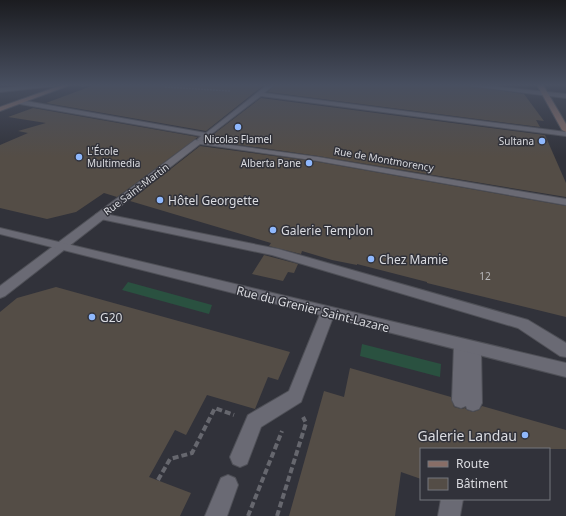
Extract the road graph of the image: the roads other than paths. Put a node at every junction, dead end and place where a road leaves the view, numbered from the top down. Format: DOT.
graph roads {
  1 [pos="60,109"];
  2 [pos="240,109"];
  3 [pos="375,109"];
  4 [pos="554,109"];
  5 [pos="566,130"];
  6 [pos="566,134"];
  7 [pos="206,135"];
  8 [pos="198,142"];
  9 [pos="566,202"];
  10 [pos="100,216"];
  11 [pos="0,231"];
  12 [pos="60,247"];
  13 [pos="0,293"];
  14 [pos="328,312"];
  15 [pos="468,346"];
  16 [pos="566,351"];
  17 [pos="566,370"];
  18 [pos="467,402"];
  19 [pos="240,457"];
  20 [pos="228,485"];
  21 [pos="452,500"];
  22 [pos="216,516"];
  23 [pos="449,516"];
  1 -- 7 [label="street"];
  2 -- 7 [label="street, Rue Saint-Martin"];
  3 -- 6 [label="street"];
  4 -- 5 [label="main road"];
  7 -- 8 [label="street, Rue Saint-Martin"];
  8 -- 9 [label="street, Rue de Montmorency"];
  8 -- 10 [label="street, Rue Saint-Martin"];
  10 -- 12 [label="street, Rue Saint-Martin"];
  10 -- 16 [label="street"];
  11 -- 12 [label="street, Rue du Grenier Saint-Lazare"];
  12 -- 13 [label="street, Rue Saint-Martin"];
  12 -- 14 [label="street, Rue du Grenier Saint-Lazare"];
  14 -- 15 [label="street, Rue du Grenier Saint-Lazare"];
  14 -- 19 [label="street"];
  15 -- 17 [label="street, Rue du Grenier Saint-Lazare"];
  15 -- 18 [label="street"];
  20 -- 22 [label="street"];
  21 -- 23 [label="street"];
}
